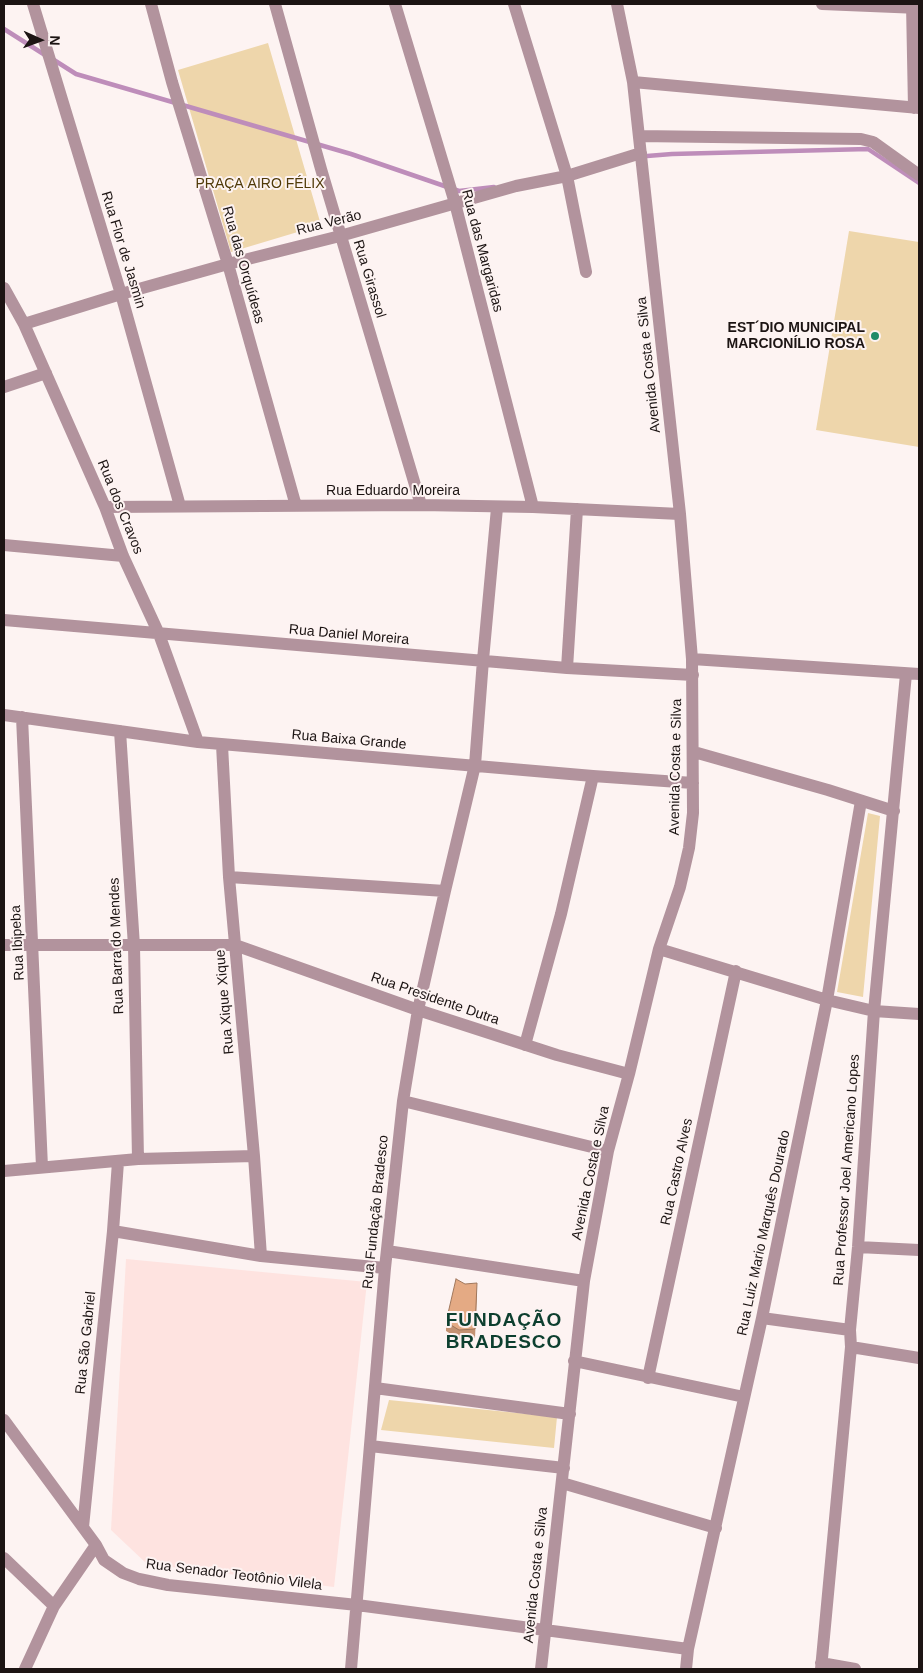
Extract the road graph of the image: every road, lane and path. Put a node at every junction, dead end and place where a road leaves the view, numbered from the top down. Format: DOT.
graph roads {
  1 [pos="33,4"];
  2 [pos="151,4"];
  3 [pos="275,4"];
  4 [pos="395,4"];
  5 [pos="514,4"];
  6 [pos="618,4"];
  7 [pos="822,4"];
  8 [pos="914,7"];
  9 [pos="633,82"];
  10 [pos="916,108"];
  11 [pos="639,136"];
  12 [pos="640,153"];
  13 [pos="919,175"];
  14 [pos="567,176"];
  15 [pos="455,203"];
  16 [pos="340,236"];
  17 [pos="228,264"];
  18 [pos="586,272"];
  19 [pos="4,288"];
  20 [pos="121,294"];
  21 [pos="24,324"];
  22 [pos="46,373"];
  23 [pos="4,387"];
  24 [pos="421,505"];
  25 [pos="180,506"];
  26 [pos="296,506"];
  27 [pos="105,507"];
  28 [pos="497,508"];
  29 [pos="533,508"];
  30 [pos="577,509"];
  31 [pos="680,514"];
  32 [pos="4,545"];
  33 [pos="123,556"];
  34 [pos="4,620"];
  35 [pos="160,634"];
  36 [pos="692,659"];
  37 [pos="482,660"];
  38 [pos="567,668"];
  39 [pos="913,674"];
  40 [pos="693,675"];
  41 [pos="4,715"];
  42 [pos="22,717"];
  43 [pos="120,731"];
  44 [pos="198,742"];
  45 [pos="222,744"];
  46 [pos="694,752"];
  47 [pos="475,765"];
  48 [pos="593,776"];
  49 [pos="693,783"];
  50 [pos="861,801"];
  51 [pos="894,811"];
  52 [pos="229,877"];
  53 [pos="444,892"];
  54 [pos="4,945"];
  55 [pos="34,945"];
  56 [pos="235,945"];
  57 [pos="134,946"];
  58 [pos="659,949"];
  59 [pos="736,971"];
  60 [pos="827,1000"];
  61 [pos="418,1010"];
  62 [pos="874,1011"];
  63 [pos="919,1014"];
  64 [pos="525,1045"];
  65 [pos="629,1074"];
  66 [pos="404,1101"];
  67 [pos="608,1151"];
  68 [pos="254,1156"];
  69 [pos="138,1159"];
  70 [pos="118,1162"];
  71 [pos="42,1167"];
  72 [pos="4,1171"];
  73 [pos="113,1231"];
  74 [pos="858,1247"];
  75 [pos="919,1250"];
  76 [pos="387,1251"];
  77 [pos="261,1256"];
  78 [pos="385,1268"];
  79 [pos="584,1281"];
  80 [pos="762,1318"];
  81 [pos="850,1330"];
  82 [pos="850,1347"];
  83 [pos="919,1358"];
  84 [pos="574,1361"];
  85 [pos="648,1378"];
  86 [pos="375,1388"];
  87 [pos="744,1397"];
  88 [pos="570,1414"];
  89 [pos="4,1420"];
  90 [pos="370,1446"];
  91 [pos="564,1468"];
  92 [pos="562,1482"];
  93 [pos="83,1528"];
  94 [pos="716,1528"];
  95 [pos="96,1545"];
  96 [pos="4,1558"];
  97 [pos="357,1605"];
  98 [pos="54,1606"];
  99 [pos="546,1630"];
  100 [pos="688,1649"];
  101 [pos="821,1666"];
  102 [pos="25,1669"];
  103 [pos="351,1669"];
  104 [pos="541,1669"];
  105 [pos="686,1669"];
  106 [pos="855,1669"];
  1 -- 20 [label="street, Rua Flor de Jasmin"];
  2 -- 17 [label="street, Rua das Orquídeas"];
  3 -- 16 [label="street, Rua Girassol"];
  4 -- 15 [label="street, Rua das Margaridas"];
  5 -- 14 [label="street"];
  6 -- 9 [label="street, Avenida Costa e Silva"];
  7 -- 8 [label="street"];
  8 -- 10 [label="street"];
  9 -- 10 [label="street"];
  9 -- 11 [label="street, Avenida Costa e Silva"];
  11 -- 12 [label="street, Avenida Costa e Silva"];
  11 -- 13 [label="street"];
  12 -- 14 [label="street, Rua Verão"];
  12 -- 31 [label="street, Avenida Costa e Silva"];
  14 -- 15 [label="street, Rua Verão"];
  14 -- 18 [label="street"];
  15 -- 16 [label="street, Rua Verão"];
  15 -- 29 [label="street, Rua das Margaridas"];
  16 -- 17 [label="street, Rua Verão"];
  16 -- 24 [label="street, Rua Girassol"];
  17 -- 20 [label="street, Rua Verão"];
  17 -- 26 [label="street, Rua das Orquídeas"];
  19 -- 21 [label="street, Rua dos Cravos"];
  20 -- 21 [label="street, Rua Verão"];
  20 -- 25 [label="street, Rua Flor de Jasmin"];
  21 -- 22 [label="street, Rua dos Cravos"];
  22 -- 23 [label="street"];
  22 -- 27 [label="street, Rua dos Cravos"];
  24 -- 26 [label="street, Rua Eduardo Moreira"];
  24 -- 28 [label="street, Rua Eduardo Moreira"];
  25 -- 26 [label="street, Rua Eduardo Moreira"];
  25 -- 27 [label="street, Rua Eduardo Moreira"];
  27 -- 33 [label="street, Rua dos Cravos"];
  28 -- 29 [label="street, Rua Eduardo Moreira"];
  28 -- 37 [label="street, Rua Fundação Bradesco"];
  29 -- 30 [label="street, Rua Eduardo Moreira"];
  30 -- 31 [label="street, Rua Eduardo Moreira"];
  30 -- 38 [label="street"];
  31 -- 36 [label="street, Avenida Costa e Silva"];
  32 -- 33 [label="street"];
  33 -- 35 [label="street, Rua dos Cravos"];
  34 -- 35 [label="street, Rua Daniel Moreira"];
  35 -- 37 [label="street, Rua Daniel Moreira"];
  35 -- 44 [label="street, Rua dos Cravos"];
  36 -- 39 [label="street"];
  36 -- 40 [label="street, Avenida Costa e Silva"];
  37 -- 38 [label="street, Rua Daniel Moreira"];
  37 -- 47 [label="street, Rua Fundação Bradesco"];
  38 -- 40 [label="street, Rua Daniel Moreira"];
  39 -- 51 [label="street, Rua Professor Joel Americano Lopes"];
  40 -- 46 [label="street, Avenida Costa e Silva"];
  41 -- 42 [label="street, Rua Baixa Grande"];
  42 -- 43 [label="street, Rua Baixa Grande"];
  42 -- 55 [label="street, Rua Ibipeba"];
  43 -- 44 [label="street, Rua Baixa Grande"];
  43 -- 57 [label="street, Rua Barra do Mendes"];
  44 -- 45 [label="street, Rua Baixa Grande"];
  45 -- 47 [label="street, Rua Baixa Grande"];
  45 -- 52 [label="street, Rua Xique Xique"];
  46 -- 49 [label="street, Avenida Costa e Silva"];
  46 -- 50 [label="street"];
  47 -- 48 [label="street, Rua Baixa Grande"];
  47 -- 53 [label="street, Rua Fundação Bradesco"];
  48 -- 49 [label="street, Rua Baixa Grande"];
  48 -- 64 [label="street"];
  49 -- 58 [label="street, Avenida Costa e Silva"];
  50 -- 51 [label="street"];
  50 -- 60 [label="street, Rua Luiz Mario Marquês Dourado"];
  51 -- 62 [label="street, Rua Professor Joel Americano Lopes"];
  52 -- 53 [label="street"];
  52 -- 56 [label="street, Rua Xique Xique"];
  53 -- 61 [label="street, Rua Fundação Bradesco"];
  54 -- 55 [label="street"];
  55 -- 57 [label="street"];
  55 -- 71 [label="street, Rua Ibipeba"];
  56 -- 57 [label="street"];
  56 -- 61 [label="street, Rua Presidente Dutra"];
  56 -- 68 [label="street, Rua Xique Xique"];
  57 -- 69 [label="street, Rua Barra do Mendes"];
  58 -- 59 [label="street"];
  58 -- 65 [label="street, Avenida Costa e Silva"];
  59 -- 60 [label="street"];
  59 -- 85 [label="street, Rua Castro Alves"];
  60 -- 62 [label="street"];
  60 -- 80 [label="street, Rua Luiz Mario Marquês Dourado"];
  61 -- 64 [label="street, Rua Presidente Dutra"];
  61 -- 66 [label="street, Rua Fundação Bradesco"];
  62 -- 63 [label="street"];
  62 -- 74 [label="street, Rua Professor Joel Americano Lopes"];
  64 -- 65 [label="street, Rua Presidente Dutra"];
  65 -- 67 [label="street, Avenida Costa e Silva"];
  66 -- 67 [label="street"];
  66 -- 76 [label="street, Rua Fundação Bradesco"];
  67 -- 79 [label="street, Avenida Costa e Silva"];
  68 -- 69 [label="street"];
  68 -- 77 [label="street, Rua Xique Xique"];
  69 -- 70 [label="street"];
  70 -- 71 [label="street"];
  70 -- 73 [label="street, Rua São Gabriel"];
  71 -- 72 [label="street"];
  73 -- 77 [label="street"];
  73 -- 93 [label="street, Rua São Gabriel"];
  74 -- 75 [label="street"];
  74 -- 81 [label="street, Rua Professor Joel Americano Lopes"];
  76 -- 78 [label="street, Rua Fundação Bradesco"];
  76 -- 79 [label="street"];
  77 -- 78 [label="street"];
  78 -- 86 [label="street, Rua Fundação Bradesco"];
  79 -- 84 [label="street, Avenida Costa e Silva"];
  80 -- 81 [label="street"];
  80 -- 87 [label="street, Rua Luiz Mario Marquês Dourado"];
  81 -- 82 [label="street, Rua Professor Joel Americano Lopes"];
  82 -- 83 [label="street"];
  82 -- 101 [label="street, Rua Professor Joel Americano Lopes"];
  84 -- 85 [label="street"];
  84 -- 88 [label="street, Avenida Costa e Silva"];
  85 -- 87 [label="street"];
  86 -- 88 [label="street"];
  86 -- 90 [label="street, Rua Fundação Bradesco"];
  87 -- 94 [label="street, Rua Luiz Mario Marquês Dourado"];
  88 -- 91 [label="street, Avenida Costa e Silva"];
  89 -- 93 [label="street, Rua Senador Teotônio Vilela"];
  90 -- 91 [label="street"];
  90 -- 97 [label="street, Rua Fundação Bradesco"];
  91 -- 92 [label="street, Avenida Costa e Silva"];
  92 -- 94 [label="street"];
  92 -- 99 [label="street, Avenida Costa e Silva"];
  93 -- 95 [label="street, Rua Senador Teotônio Vilela"];
  94 -- 100 [label="street, Rua Luiz Mario Marquês Dourado"];
  95 -- 97 [label="street, Rua Senador Teotônio Vilela"];
  95 -- 98 [label="street"];
  96 -- 98 [label="street"];
  97 -- 99 [label="street, Rua Senador Teotônio Vilela"];
  97 -- 103 [label="street, Rua Fundação Bradesco"];
  98 -- 102 [label="street"];
  99 -- 100 [label="street, Rua Senador Teotônio Vilela"];
  99 -- 104 [label="street, Avenida Costa e Silva"];
  100 -- 105 [label="street, Rua Luiz Mario Marquês Dourado"];
  101 -- 106 [label="street"];
}
